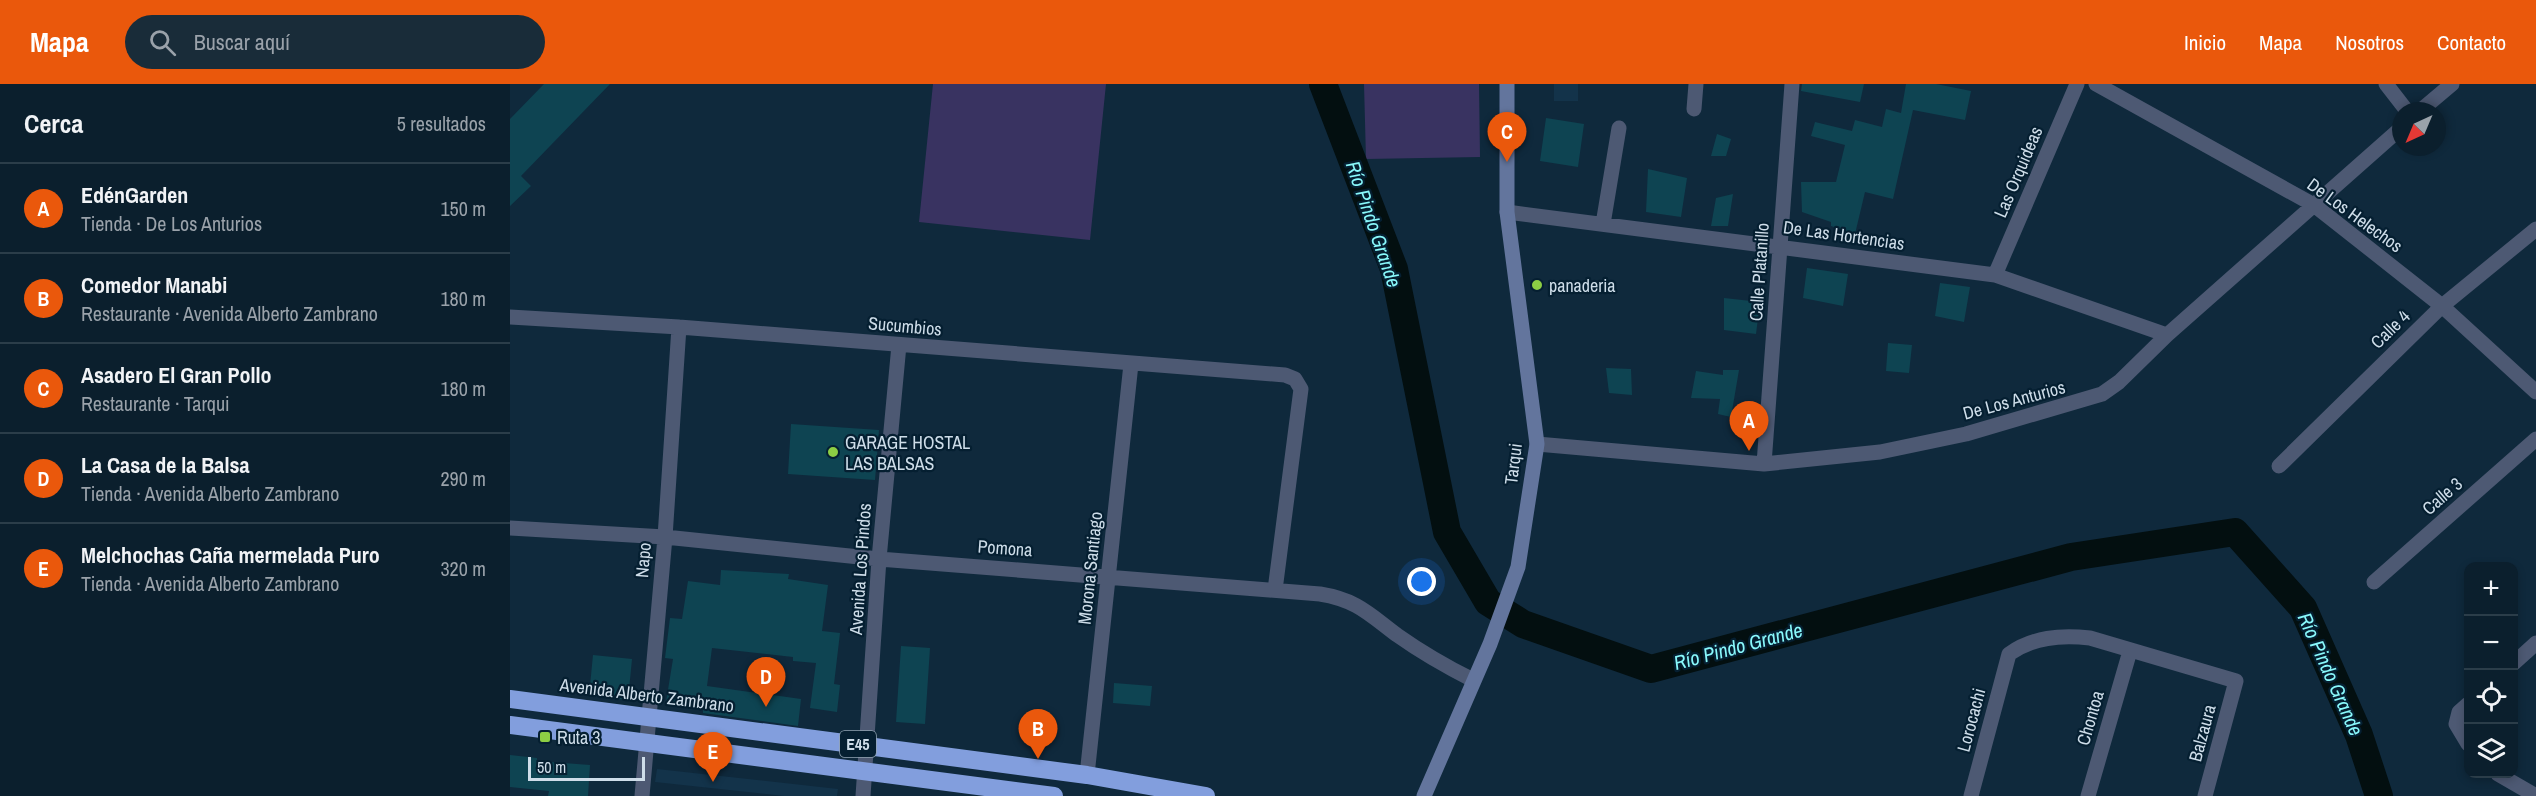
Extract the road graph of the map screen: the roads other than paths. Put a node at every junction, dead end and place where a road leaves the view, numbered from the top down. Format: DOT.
graph roads {
  1 [pos="1507,84"];
  2 [pos="1696,84"];
  3 [pos="1792,84"];
  4 [pos="2077,84"];
  5 [pos="2096,84"];
  6 [pos="2386,84"];
  7 [pos="2452,84"];
  8 [pos="2400,102"];
  9 [pos="2431,102"];
  10 [pos="1694,110"];
  11 [pos="1619,128"];
  12 [pos="2392,136"];
  13 [pos="2314,205"];
  14 [pos="1507,212"];
  15 [pos="1603,224"];
  16 [pos="2536,229"];
  17 [pos="1780,246"];
  18 [pos="1995,275"];
  19 [pos="2442,306"];
  20 [pos="510,317"];
  21 [pos="679,327"];
  22 [pos="2167,334"];
  23 [pos="899,345"];
  24 [pos="1131,364"];
  25 [pos="2536,392"];
  26 [pos="2536,439"];
  27 [pos="1537,444"];
  28 [pos="1764,464"];
  29 [pos="2279,466"];
  30 [pos="510,528"];
  31 [pos="665,537"];
  32 [pos="879,559"];
  33 [pos="1109,575"];
  34 [pos="2374,582"];
  35 [pos="1275,590"];
  36 [pos="2536,643"];
  37 [pos="2130,651"];
  38 [pos="2518,659"];
  39 [pos="1473,680"];
  40 [pos="510,699"];
  41 [pos="2464,708"];
  42 [pos="648,717"];
  43 [pos="510,725"];
  44 [pos="2464,736"];
  45 [pos="646,744"];
  46 [pos="867,745"];
  47 [pos="865,773"];
  48 [pos="1087,775"];
  49 [pos="2505,778"];
  50 [pos="642,796"];
  51 [pos="863,796"];
  52 [pos="1054,796"];
  53 [pos="1206,796"];
  54 [pos="1424,796"];
  55 [pos="1971,796"];
  56 [pos="2088,796"];
  57 [pos="2205,796"];
  58 [pos="2536,796"];
  1 -- 14 [label="street, Tarqui"];
  2 -- 10 [label="street"];
  3 -- 17 [label="street, Calle Platanillo"];
  4 -- 18 [label="street, Las Orquideas"];
  5 -- 13 [label="street, De Los Helechos"];
  6 -- 8 [label="street"];
  7 -- 9 [label="street"];
  11 -- 15 [label="street"];
  12 -- 13 [label="street, De Los Anturios"];
  13 -- 19 [label="street, De Los Helechos"];
  13 -- 22 [label="street, De Los Anturios"];
  14 -- 15 [label="street, De Las Hortencias"];
  14 -- 27 [label="street, Tarqui"];
  15 -- 17 [label="street, De Las Hortencias"];
  16 -- 19 [label="street, Calle 4"];
  17 -- 18 [label="street, De Las Hortencias"];
  17 -- 28 [label="street, Calle Platanillo"];
  18 -- 22 [label="street, De Las Hortencias"];
  19 -- 25 [label="street, De Los Helechos"];
  19 -- 29 [label="street, Calle 4"];
  20 -- 21 [label="street, Sucumbios"];
  21 -- 23 [label="street, Sucumbios"];
  21 -- 31 [label="street, Napo"];
  22 -- 28 [label="street, De Los Anturios"];
  23 -- 24 [label="street, Sucumbios"];
  23 -- 32 [label="street, Avenida Los Pindos"];
  24 -- 33 [label="street, Morona Santiago"];
  24 -- 35 [label="street, Sucumbios"];
  26 -- 34 [label="street, Calle 3"];
  27 -- 28 [label="street, De Los Anturios"];
  27 -- 39 [label="street, Tarqui"];
  30 -- 31 [label="street, Pomona"];
  31 -- 32 [label="street, Pomona"];
  31 -- 42 [label="street, Napo"];
  32 -- 33 [label="street, Pomona"];
  32 -- 46 [label="street, Avenida Los Pindos"];
  33 -- 35 [label="street, Pomona"];
  33 -- 48 [label="street, Morona Santiago"];
  35 -- 39 [label="street, Pomona"];
  36 -- 38 [label="street"];
  37 -- 55 [label="street, Lorocachi"];
  37 -- 56 [label="street, Chontoa"];
  37 -- 57 [label="street, Balzaura"];
  39 -- 54 [label="street, Tarqui"];
  40 -- 42 [label="highway, Avenida Alberto Zambrano / E45"];
  41 -- 44 [label="street"];
  42 -- 45 [label="street, Napo"];
  42 -- 46 [label="highway, Avenida Alberto Zambrano / E45"];
  43 -- 45 [label="highway, E45"];
  45 -- 47 [label="highway, E45"];
  45 -- 50 [label="street, Napo"];
  46 -- 47 [label="street, Avenida Los Pindos"];
  46 -- 48 [label="highway, Avenida Alberto Zambrano / E45"];
  47 -- 51 [label="street, Avenida Los Pindos"];
  47 -- 52 [label="highway, E45"];
  48 -- 53 [label="highway, Avenida Alberto Zambrano / E45"];
  49 -- 58 [label="street"];
}
